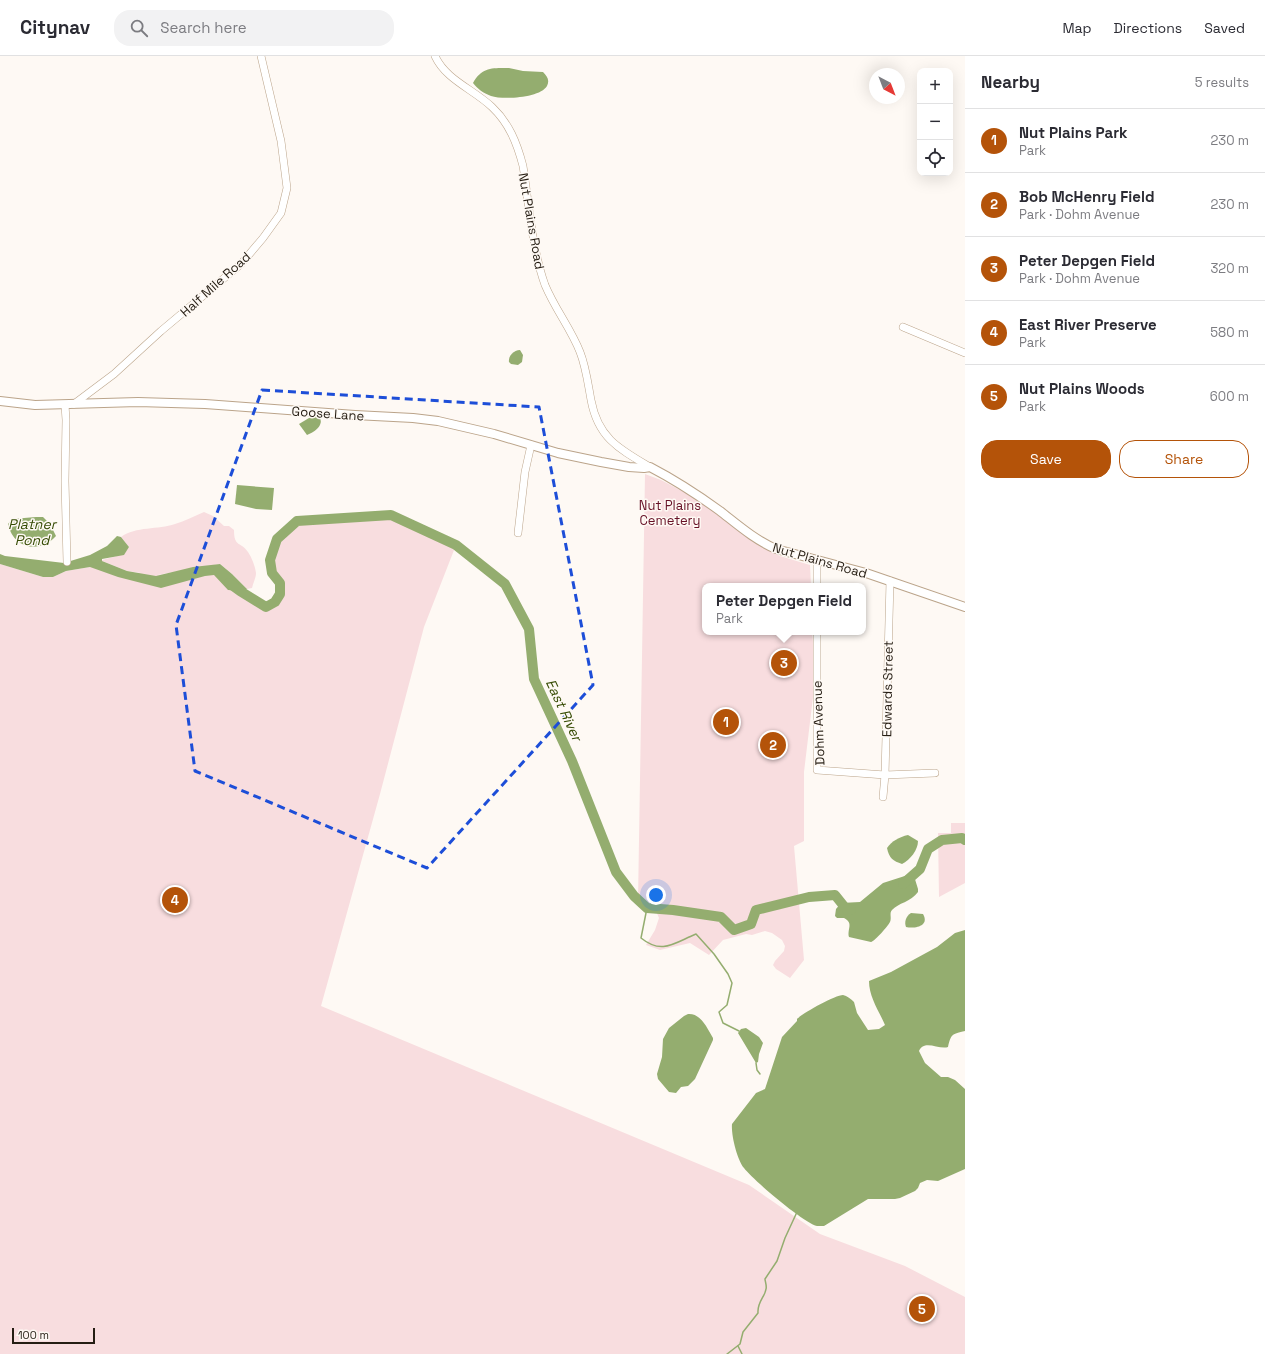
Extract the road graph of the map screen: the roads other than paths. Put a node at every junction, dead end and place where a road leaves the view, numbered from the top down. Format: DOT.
graph roads {
  1 [pos="261,56"];
  2 [pos="435,56"];
  3 [pos="903,327"];
  4 [pos="965,353"];
  5 [pos="0,401"];
  6 [pos="74,404"];
  7 [pos="65,405"];
  8 [pos="531,445"];
  9 [pos="650,467"];
  10 [pos="518,533"];
  11 [pos="816,559"];
  12 [pos="67,562"];
  13 [pos="890,581"];
  14 [pos="817,583"];
  15 [pos="965,608"];
  16 [pos="817,635"];
  17 [pos="935,773"];
  18 [pos="885,774"];
  19 [pos="883,797"];
  1 -- 6 [label="street, Half Mile Road"];
  2 -- 9 [label="street, Nut Plains Road"];
  3 -- 4 [label="street"];
  5 -- 7 [label="street, Goose Lane"];
  6 -- 7 [label="street, Goose Lane"];
  6 -- 8 [label="street, Goose Lane"];
  7 -- 12 [label="street"];
  8 -- 9 [label="street, Goose Lane"];
  8 -- 10 [label="street"];
  9 -- 11 [label="street, Nut Plains Road"];
  11 -- 13 [label="street, Nut Plains Road"];
  11 -- 14 [label="street"];
  13 -- 15 [label="street, Nut Plains Road"];
  13 -- 18 [label="street, Edwards Street"];
  16 -- 18 [label="street, Dohm Avenue"];
  17 -- 18 [label="street, Dohm Avenue"];
  18 -- 19 [label="street, Edwards Street"];
}
